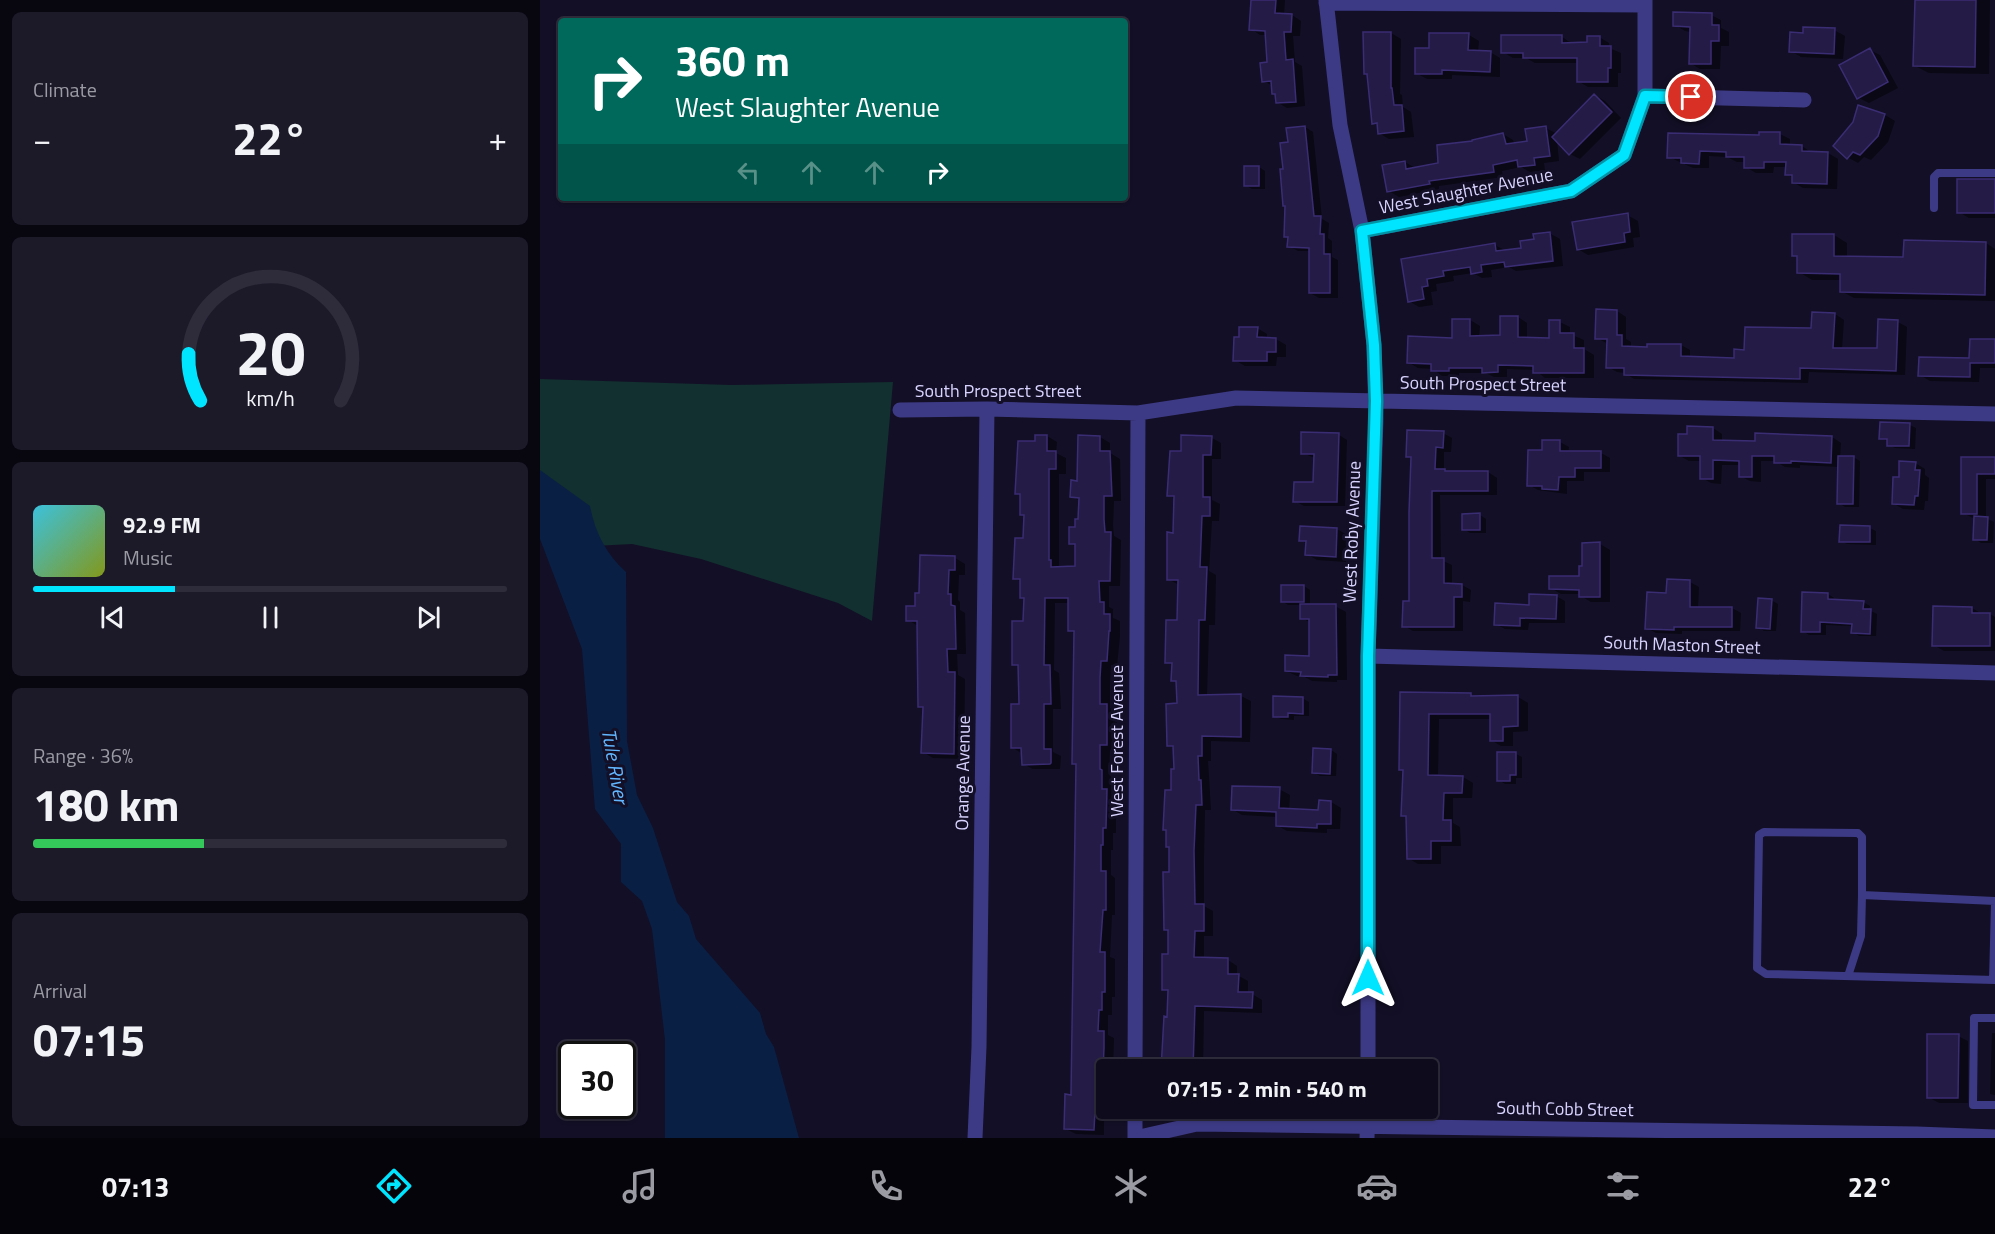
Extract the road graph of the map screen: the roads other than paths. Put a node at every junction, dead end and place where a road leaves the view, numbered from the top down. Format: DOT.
graph roads {
  1 [pos="1326,1"];
  2 [pos="1645,2"];
  3 [pos="1645,96"];
  4 [pos="1804,100"];
  5 [pos="1995,173"];
  6 [pos="1934,208"];
  7 [pos="1362,231"];
  8 [pos="1376,401"];
  9 [pos="987,409"];
  10 [pos="900,410"];
  11 [pos="1138,413"];
  12 [pos="1995,414"];
  13 [pos="1368,656"];
  14 [pos="1995,673"];
  15 [pos="1862,895"];
  16 [pos="1995,902"];
  17 [pos="1848,976"];
  18 [pos="1994,980"];
  19 [pos="1995,1018"];
  20 [pos="1135,1059"];
  21 [pos="1368,1059"];
  22 [pos="1995,1105"];
  23 [pos="1135,1119"];
  24 [pos="1367,1132"];
  25 [pos="1995,1137"];
  26 [pos="975,1138"];
  27 [pos="1135,1138"];
  1 -- 2 [label="street"];
  1 -- 7 [label="street, West Roby Avenue"];
  2 -- 3 [label="street, West Slaughter Avenue"];
  3 -- 4 [label="street"];
  3 -- 7 [label="street, West Slaughter Avenue"];
  5 -- 6 [label="lane"];
  7 -- 8 [label="street, West Roby Avenue"];
  8 -- 11 [label="street, South Prospect Street"];
  8 -- 12 [label="street, South Prospect Street"];
  8 -- 13 [label="street, West Roby Avenue"];
  9 -- 10 [label="street, South Prospect Street"];
  9 -- 11 [label="street, South Prospect Street"];
  9 -- 26 [label="street, Orange Avenue"];
  11 -- 20 [label="street, West Forest Avenue"];
  13 -- 14 [label="street, South Maston Street"];
  13 -- 21 [label="street, West Roby Avenue"];
  15 -- 16 [label="lane"];
  15 -- 17 [label="lane"];
  15 -- 17 [label="lane"];
  16 -- 18 [label="lane"];
  17 -- 18 [label="lane"];
  19 -- 22 [label="lane"];
  23 -- 27 [label="street"];
  24 -- 25 [label="street, South Cobb Street"];
  24 -- 27 [label="street, South Cobb Street"];
}
